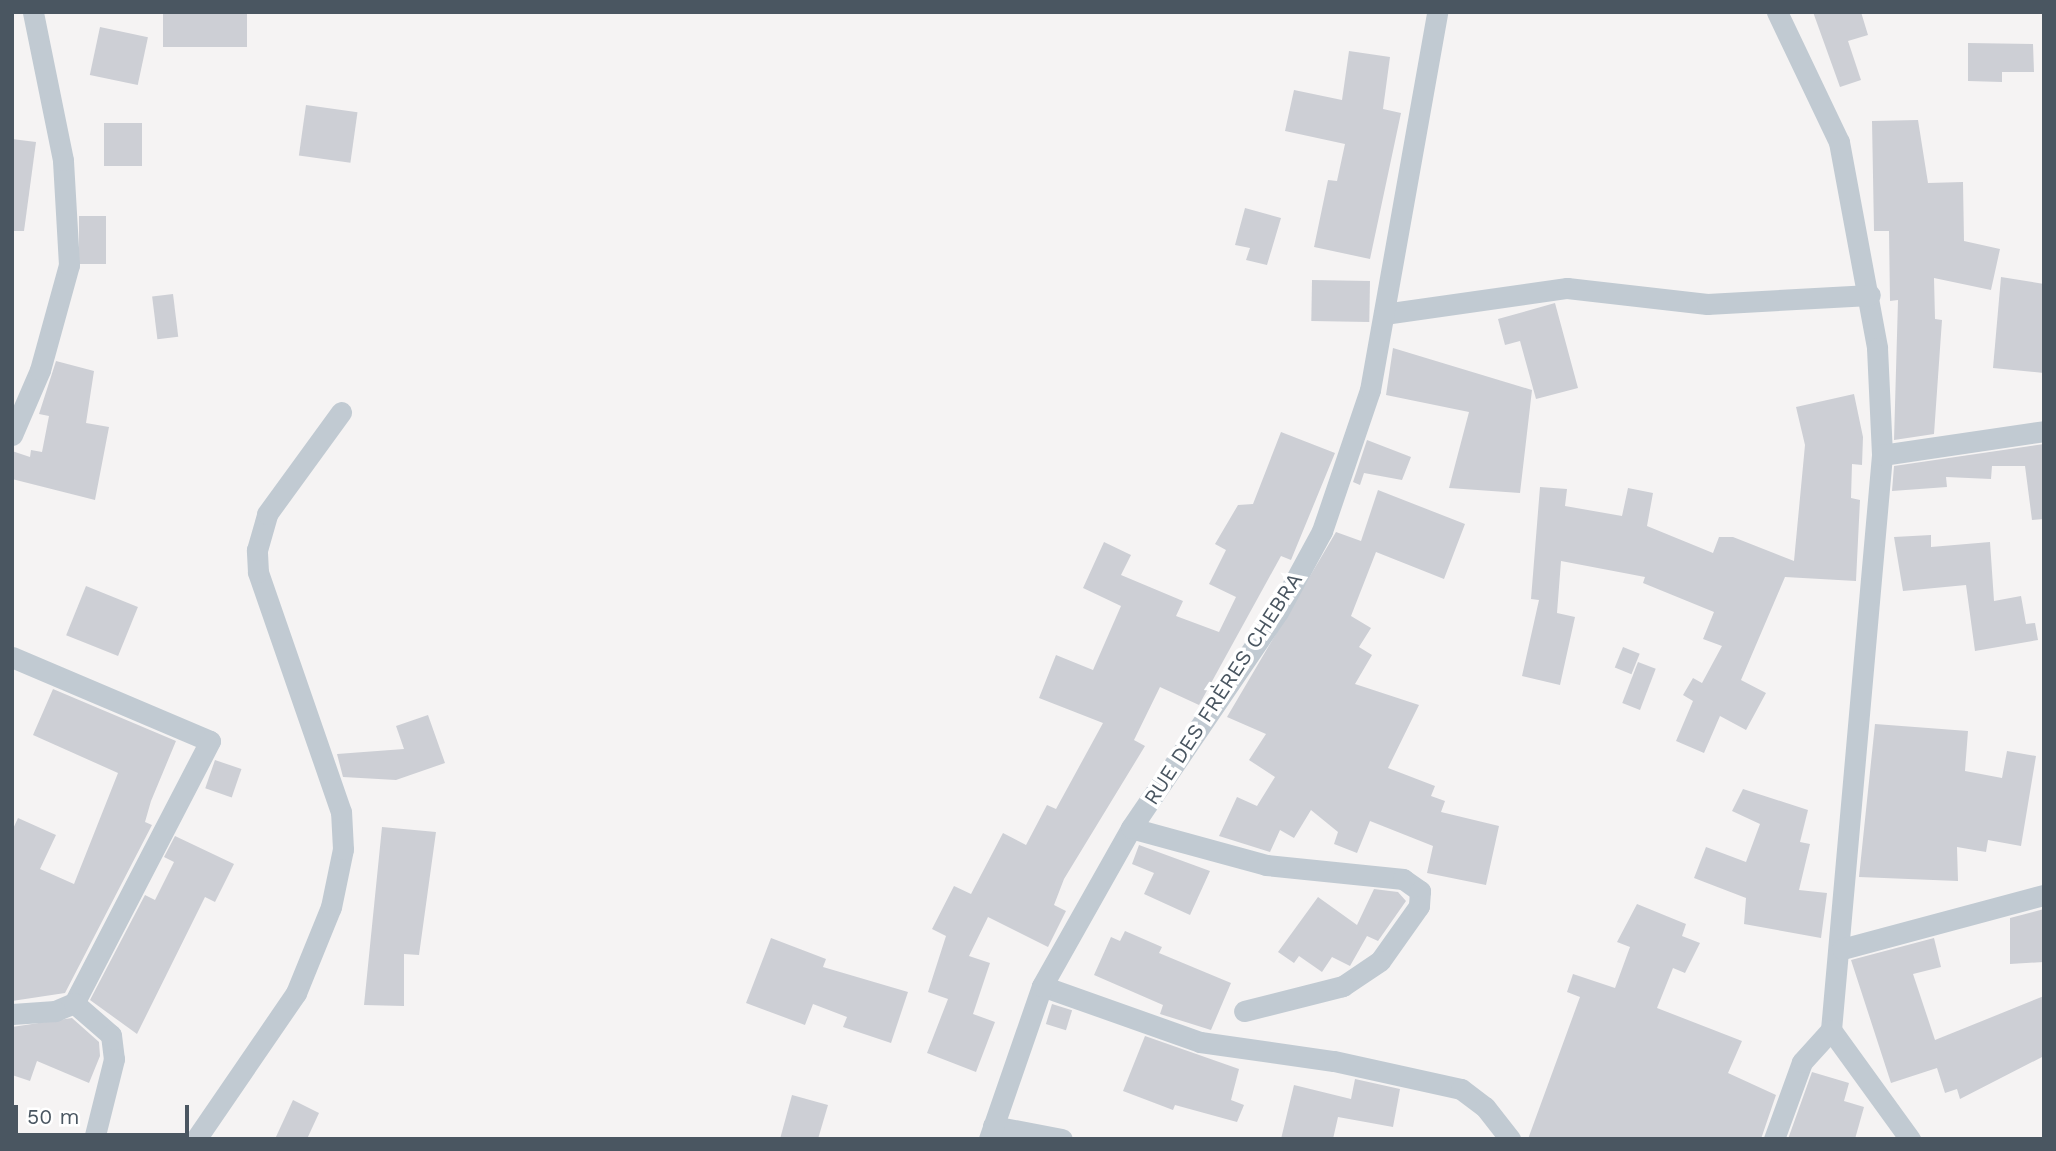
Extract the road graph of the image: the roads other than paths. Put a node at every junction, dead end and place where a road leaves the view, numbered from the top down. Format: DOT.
graph roads {
  1 [pos="33,12"];
  2 [pos="1437,12"];
  3 [pos="1777,12"];
  4 [pos="1870,295"];
  5 [pos="1384,314"];
  6 [pos="341,412"];
  7 [pos="2044,430"];
  8 [pos="12,435"];
  9 [pos="1882,456"];
  10 [pos="12,657"];
  11 [pos="1131,828"];
  12 [pos="2044,895"];
  13 [pos="1842,949"];
  14 [pos="1042,986"];
  15 [pos="74,1003"];
  16 [pos="1244,1011"];
  17 [pos="12,1014"];
  18 [pos="1831,1030"];
  19 [pos="991,1132"];
  20 [pos="94,1139"];
  21 [pos="196,1139"];
  22 [pos="1062,1139"];
  23 [pos="1510,1139"];
  24 [pos="1774,1139"];
  25 [pos="1910,1139"];
  1 -- 8 [label="street"];
  2 -- 5 [label="street, RUE DES FRÈRES CHEBRA"];
  3 -- 4 [label="street"];
  4 -- 5 [label="street"];
  4 -- 9 [label="street"];
  5 -- 11 [label="street, RUE DES FRÈRES CHEBRA"];
  6 -- 21 [label="street"];
  7 -- 9 [label="street"];
  9 -- 13 [label="street"];
  10 -- 15 [label="street"];
  11 -- 14 [label="street, RUE DES FRÈRES CHEBRA"];
  11 -- 16 [label="street"];
  12 -- 13 [label="street"];
  13 -- 18 [label="street"];
  14 -- 19 [label="street, RUE DES FRÈRES CHEBRA"];
  14 -- 23 [label="street"];
  15 -- 17 [label="street"];
  15 -- 20 [label="street"];
  18 -- 24 [label="street"];
  18 -- 25 [label="street"];
  19 -- 22 [label="street"];
}
